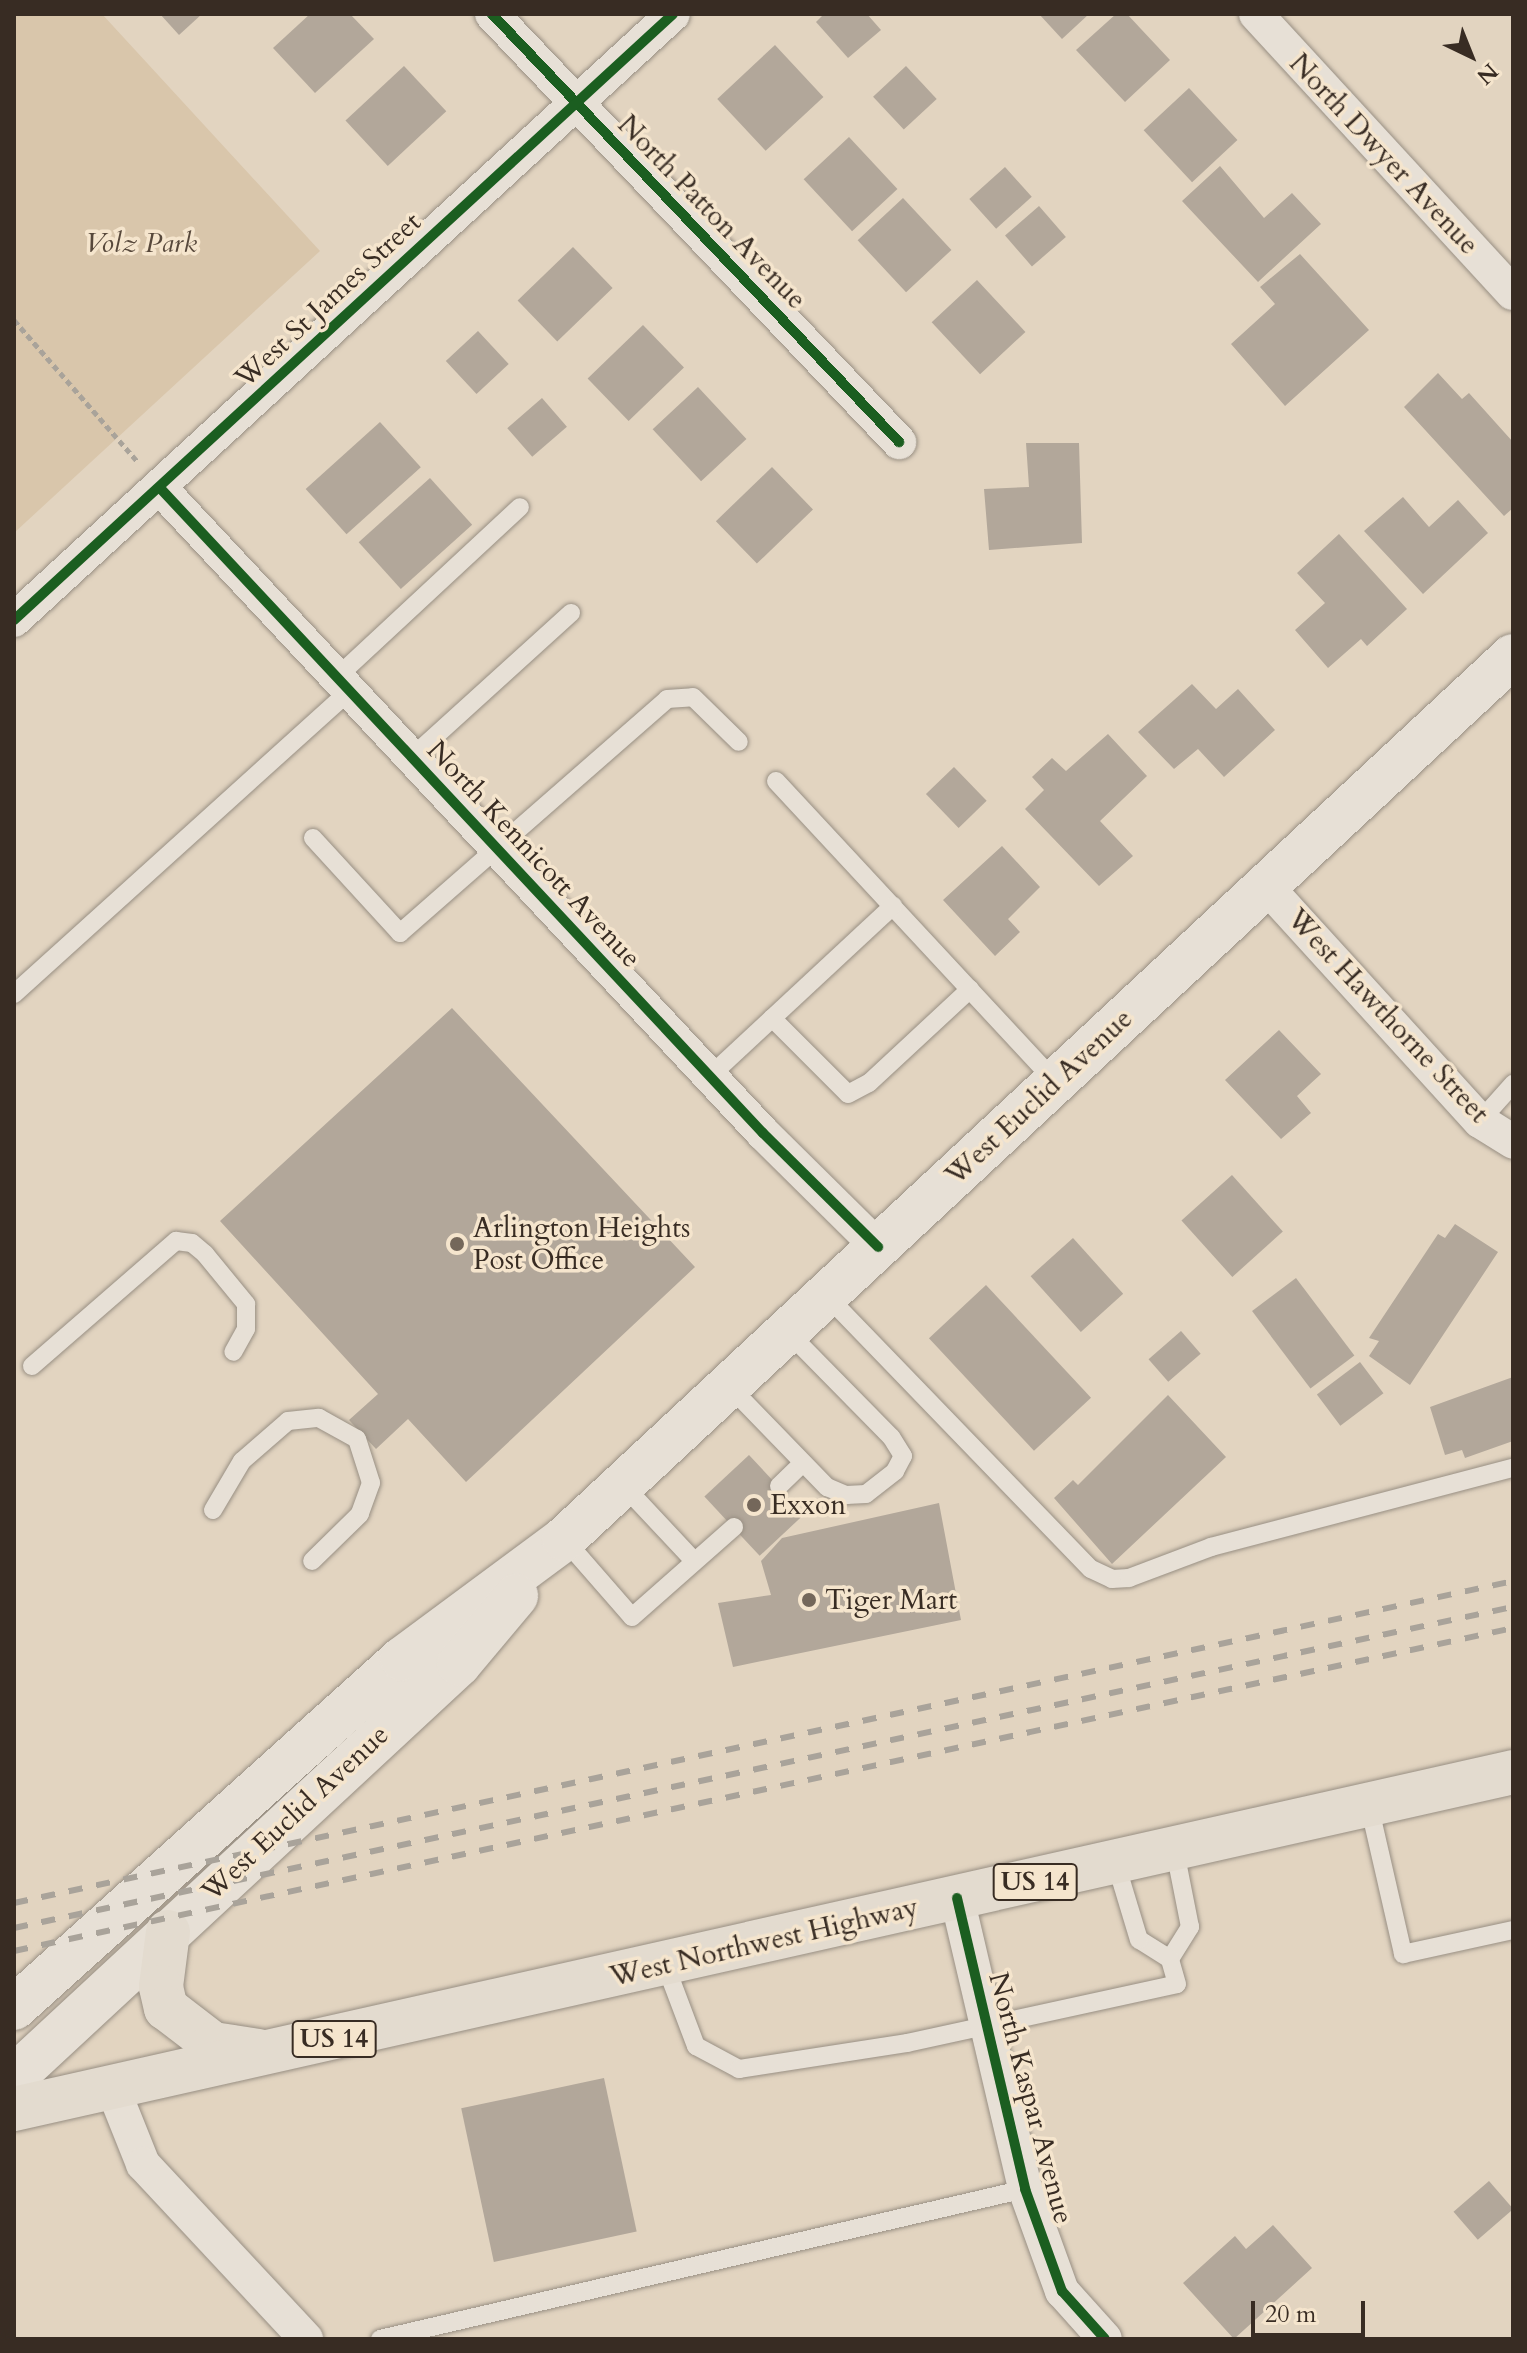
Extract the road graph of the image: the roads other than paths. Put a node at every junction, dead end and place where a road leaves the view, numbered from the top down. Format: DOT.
graph roads {
  1 [pos="492,14"];
  2 [pos="673,14"];
  3 [pos="1256,14"];
  4 [pos="576,105"];
  5 [pos="1513,293"];
  6 [pos="899,442"];
  7 [pos="160,488"];
  8 [pos="520,507"];
  9 [pos="571,613"];
  10 [pos="14,620"];
  11 [pos="1513,656"];
  12 [pos="342,684"];
  13 [pos="739,742"];
  14 [pos="411,758"];
  15 [pos="776,781"];
  16 [pos="313,838"];
  17 [pos="496,849"];
  18 [pos="1266,886"];
  19 [pos="893,906"];
  20 [pos="970,989"];
  21 [pos="14,994"];
  22 [pos="772,1018"];
  23 [pos="710,1076"];
  24 [pos="1056,1082"];
  25 [pos="1513,1084"];
  26 [pos="1480,1121"];
  27 [pos="1513,1142"];
  28 [pos="878,1247"];
  29 [pos="826,1295"];
  30 [pos="787,1331"];
  31 [pos="233,1352"];
  32 [pos="32,1366"];
  33 [pos="729,1386"];
  34 [pos="803,1463"];
  35 [pos="1513,1468"];
  36 [pos="623,1485"];
  37 [pos="779,1486"];
  38 [pos="213,1510"];
  39 [pos="734,1527"];
  40 [pos="564,1539"];
  41 [pos="312,1561"];
  42 [pos="694,1561"];
  43 [pos="1513,1772"];
  44 [pos="1369,1805"];
  45 [pos="1175,1851"];
  46 [pos="1116,1864"];
  47 [pos="957,1898"];
  48 [pos="1513,1930"];
  49 [pos="168,1932"];
  50 [pos="1170,1959"];
  51 [pos="665,1964"];
  52 [pos="14,2008"];
  53 [pos="987,2025"];
  54 [pos="273,2053"];
  55 [pos="14,2077"];
  56 [pos="113,2089"];
  57 [pos="14,2109"];
  58 [pos="1025,2189"];
  59 [pos="306,2339"];
  60 [pos="380,2339"];
  61 [pos="1105,2339"];
  1 -- 4 [label="street, North Patton Avenue"];
  2 -- 4 [label="street, West St James Street"];
  3 -- 5 [label="street, North Dwyer Avenue"];
  4 -- 6 [label="street, North Patton Avenue"];
  4 -- 7 [label="street, West St James Street"];
  7 -- 10 [label="street, West St James Street"];
  7 -- 12 [label="street, North Kennicott Avenue"];
  8 -- 12 [label="lane"];
  9 -- 14 [label="lane"];
  11 -- 18 [label="main road, West Euclid Avenue"];
  12 -- 14 [label="street, North Kennicott Avenue"];
  12 -- 21 [label="lane"];
  13 -- 17 [label="lane"];
  14 -- 17 [label="street, North Kennicott Avenue"];
  15 -- 19 [label="lane"];
  16 -- 17 [label="lane"];
  17 -- 23 [label="street, North Kennicott Avenue"];
  18 -- 24 [label="main road, West Euclid Avenue"];
  18 -- 26 [label="street, West Hawthorne Street"];
  19 -- 20 [label="lane"];
  19 -- 22 [label="lane"];
  20 -- 22 [label="lane"];
  20 -- 24 [label="lane"];
  22 -- 23 [label="lane"];
  23 -- 28 [label="street, North Kennicott Avenue"];
  24 -- 28 [label="main road, West Euclid Avenue"];
  25 -- 26 [label="lane"];
  26 -- 27 [label="street, West Hawthorne Street"];
  28 -- 29 [label="main road, West Euclid Avenue"];
  29 -- 30 [label="main road, West Euclid Avenue"];
  29 -- 35 [label="lane"];
  30 -- 33 [label="main road, West Euclid Avenue"];
  30 -- 34 [label="lane"];
  31 -- 32 [label="lane"];
  33 -- 34 [label="lane"];
  33 -- 36 [label="main road, West Euclid Avenue"];
  34 -- 37 [label="lane"];
  36 -- 40 [label="main road, West Euclid Avenue"];
  36 -- 42 [label="lane"];
  38 -- 41 [label="lane"];
  39 -- 42 [label="lane"];
  40 -- 42 [label="lane"];
  40 -- 49 [label="main road, West Euclid Avenue"];
  40 -- 52 [label="main road, West Euclid Avenue"];
  43 -- 44 [label="main road, West Northwest Highway / US 14"];
  44 -- 45 [label="main road, West Northwest Highway / US 14"];
  44 -- 48 [label="lane"];
  45 -- 46 [label="main road, West Northwest Highway / US 14"];
  45 -- 50 [label="lane"];
  46 -- 47 [label="main road, West Northwest Highway / US 14"];
  46 -- 50 [label="lane"];
  47 -- 51 [label="main road, West Northwest Highway / US 14"];
  47 -- 53 [label="street, North Kaspar Avenue"];
  49 -- 54 [label="main road"];
  49 -- 55 [label="main road, West Euclid Avenue"];
  50 -- 53 [label="lane"];
  51 -- 53 [label="lane"];
  51 -- 54 [label="main road, West Northwest Highway / US 14"];
  53 -- 58 [label="street, North Kaspar Avenue"];
  54 -- 56 [label="main road, West Northwest Highway / US 14"];
  56 -- 57 [label="main road, West Northwest Highway / US 14"];
  56 -- 59 [label="street"];
  58 -- 60 [label="lane"];
  58 -- 61 [label="street, North Kaspar Avenue"];
}
